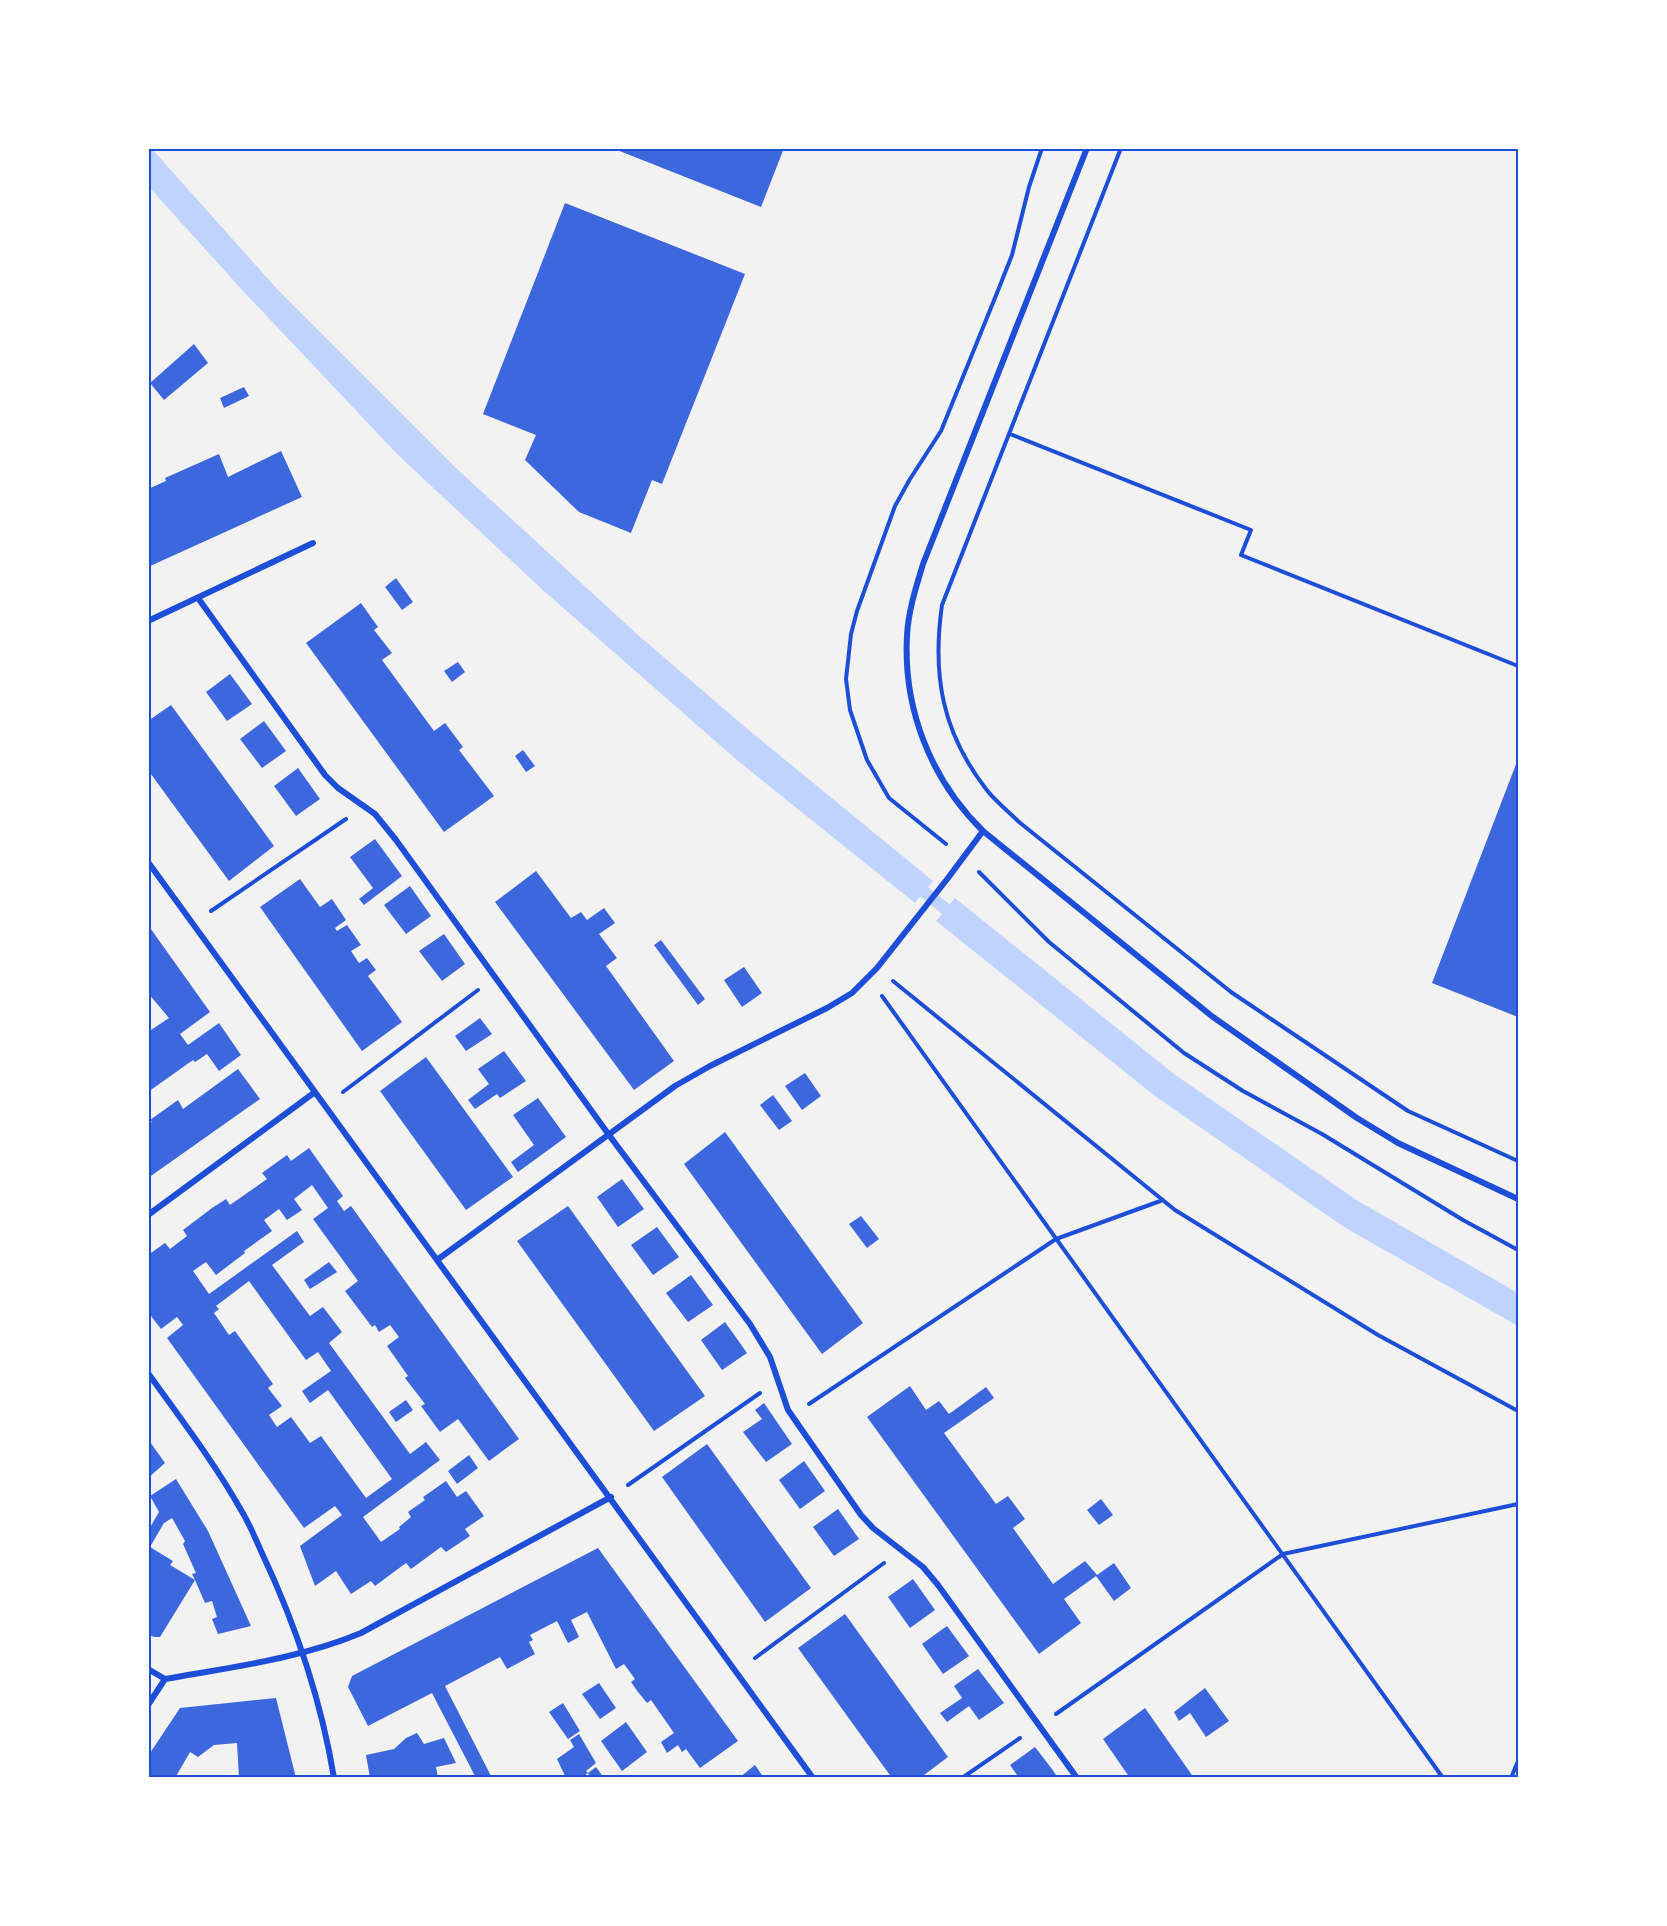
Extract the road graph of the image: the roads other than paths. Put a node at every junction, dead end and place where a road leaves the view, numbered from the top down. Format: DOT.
graph roads {
  1 [pos="1087,148"];
  2 [pos="313,543"];
  3 [pos="198,598"];
  4 [pos="148,621"];
  5 [pos="983,831"];
  6 [pos="148,862"];
  7 [pos="315,1092"];
  8 [pos="609,1134"];
  9 [pos="1518,1199"];
  10 [pos="148,1215"];
  11 [pos="437,1260"];
  12 [pos="148,1373"];
  13 [pos="611,1497"];
  14 [pos="303,1654"];
  15 [pos="148,1669"];
  16 [pos="165,1679"];
  17 [pos="148,1705"];
  18 [pos="334,1778"];
  19 [pos="813,1778"];
  20 [pos="1077,1778"];
  1 -- 5 [label="street"];
  2 -- 3 [label="street"];
  3 -- 4 [label="street"];
  3 -- 8 [label="street"];
  5 -- 8 [label="street"];
  5 -- 9 [label="street"];
  6 -- 7 [label="street"];
  7 -- 10 [label="street"];
  7 -- 11 [label="street"];
  8 -- 11 [label="street"];
  8 -- 20 [label="street"];
  11 -- 13 [label="street"];
  12 -- 14 [label="street"];
  13 -- 14 [label="street"];
  13 -- 19 [label="street"];
  14 -- 16 [label="street"];
  14 -- 18 [label="street"];
  15 -- 16 [label="street"];
  16 -- 17 [label="street"];
}
